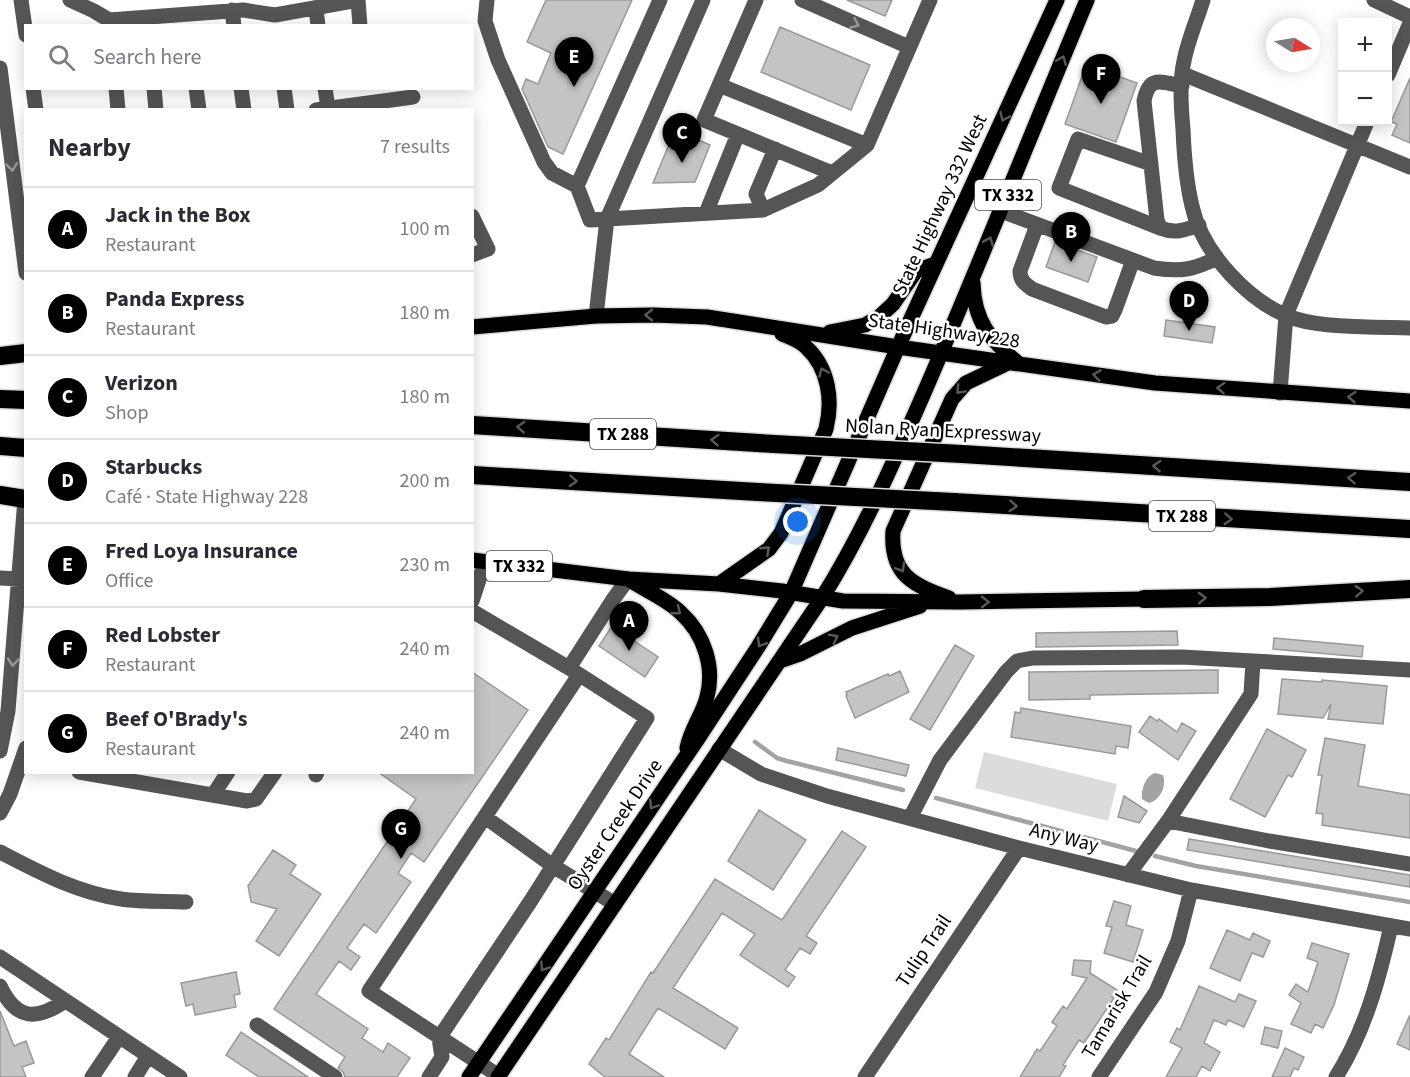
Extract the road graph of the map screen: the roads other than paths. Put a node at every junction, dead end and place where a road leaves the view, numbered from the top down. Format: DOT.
graph roads {
  1 [pos="21,0"];
  2 [pos="70,0"];
  3 [pos="358,0"];
  4 [pos="487,0"];
  5 [pos="660,0"];
  6 [pos="704,0"];
  7 [pos="756,0"];
  8 [pos="802,0"];
  9 [pos="930,0"];
  10 [pos="1058,0"];
  11 [pos="1087,0"];
  12 [pos="1203,0"];
  13 [pos="1374,0"];
  14 [pos="94,5"];
  15 [pos="316,8"];
  16 [pos="1410,17"];
  17 [pos="233,18"];
  18 [pos="189,20"];
  19 [pos="275,20"];
  20 [pos="147,21"];
  21 [pos="109,23"];
  22 [pos="1410,23"];
  23 [pos="25,24"];
  24 [pos="318,24"];
  25 [pos="360,24"];
  26 [pos="371,24"];
  27 [pos="909,48"];
  28 [pos="0,68"];
  29 [pos="1389,72"];
  30 [pos="1182,80"];
  31 [pos="719,85"];
  32 [pos="33,90"];
  33 [pos="116,90"];
  34 [pos="154,90"];
  35 [pos="196,90"];
  36 [pos="241,90"];
  37 [pos="284,90"];
  38 [pos="325,90"];
  39 [pos="367,96"];
  40 [pos="414,98"];
  41 [pos="36,108"];
  42 [pos="118,108"];
  43 [pos="156,108"];
  44 [pos="199,108"];
  45 [pos="244,108"];
  46 [pos="287,108"];
  47 [pos="322,108"];
  48 [pos="325,108"];
  49 [pos="1365,126"];
  50 [pos="738,134"];
  51 [pos="1358,144"];
  52 [pos="867,145"];
  53 [pos="775,149"];
  54 [pos="1151,164"];
  55 [pos="1410,167"];
  56 [pos="832,173"];
  57 [pos="577,186"];
  58 [pos="763,210"];
  59 [pos="1001,211"];
  60 [pos="706,213"];
  61 [pos="607,219"];
  62 [pos="474,220"];
  63 [pos="1037,225"];
  64 [pos="1199,225"];
  65 [pos="1160,228"];
  66 [pos="474,254"];
  67 [pos="24,257"];
  68 [pos="1217,258"];
  69 [pos="1133,260"];
  70 [pos="935,264"];
  71 [pos="973,280"];
  72 [pos="1286,315"];
  73 [pos="596,316"];
  74 [pos="764,326"];
  75 [pos="474,327"];
  76 [pos="1410,328"];
  77 [pos="821,334"];
  78 [pos="898,347"];
  79 [pos="0,350"];
  80 [pos="24,352"];
  81 [pos="24,352"];
  82 [pos="942,353"];
  83 [pos="0,356"];
  84 [pos="1014,363"];
  85 [pos="1280,393"];
  86 [pos="0,399"];
  87 [pos="24,400"];
  88 [pos="1410,401"];
  89 [pos="474,425"];
  90 [pos="0,446"];
  91 [pos="24,448"];
  92 [pos="474,475"];
  93 [pos="1410,482"];
  94 [pos="0,496"];
  95 [pos="24,499"];
  96 [pos="24,515"];
  97 [pos="1410,529"];
  98 [pos="478,561"];
  99 [pos="0,578"];
  100 [pos="20,579"];
  101 [pos="628,579"];
  102 [pos="719,585"];
  103 [pos="474,588"];
  104 [pos="1410,589"];
  105 [pos="791,592"];
  106 [pos="822,598"];
  107 [pos="1143,599"];
  108 [pos="934,602"];
  109 [pos="962,602"];
  110 [pos="22,605"];
  111 [pos="474,612"];
  112 [pos="8,633"];
  113 [pos="780,661"];
  114 [pos="1253,661"];
  115 [pos="1410,670"];
  116 [pos="574,672"];
  117 [pos="4,710"];
  118 [pos="2,745"];
  119 [pos="24,748"];
  120 [pos="719,749"];
  121 [pos="24,754"];
  122 [pos="684,759"];
  123 [pos="91,774"];
  124 [pos="227,774"];
  125 [pos="274,774"];
  126 [pos="213,795"];
  127 [pos="0,813"];
  128 [pos="485,817"];
  129 [pos="910,819"];
  130 [pos="1168,821"];
  131 [pos="1019,848"];
  132 [pos="0,852"];
  133 [pos="1410,864"];
  134 [pos="553,866"];
  135 [pos="1128,875"];
  136 [pos="1191,890"];
  137 [pos="595,892"];
  138 [pos="186,902"];
  139 [pos="615,904"];
  140 [pos="1391,926"];
  141 [pos="1410,929"];
  142 [pos="0,957"];
  143 [pos="0,986"];
  144 [pos="65,1001"];
  145 [pos="257,1025"];
  146 [pos="119,1037"];
  147 [pos="439,1038"];
  148 [pos="148,1056"];
  149 [pos="479,1063"];
  150 [pos="92,1077"];
  151 [pos="135,1077"];
  152 [pos="180,1077"];
  153 [pos="335,1077"];
  154 [pos="429,1077"];
  155 [pos="470,1077"];
  156 [pos="498,1077"];
  157 [pos="865,1077"];
  158 [pos="1099,1077"];
  159 [pos="1336,1077"];
  1 -- 23 [label="street"];
  2 -- 14 [label="street"];
  3 -- 15 [label="street"];
  3 -- 25 [label="street"];
  3 -- 26 [label="street"];
  4 -- 57 [label="street"];
  5 -- 57 [label="street"];
  6 -- 61 [label="street"];
  7 -- 31 [label="street"];
  8 -- 27 [label="street, one-way"];
  9 -- 27 [label="street"];
  10 -- 70 [label="main road, State Highway 332 West / TX 332, one-way"];
  59 -- 11 [label="main road, TX 332, one-way"];
  12 -- 30 [label="street"];
  13 -- 16 [label="street"];
  14 -- 21 [label="street"];
  15 -- 19 [label="street"];
  15 -- 24 [label="street"];
  17 -- 18 [label="street"];
  17 -- 19 [label="street"];
  18 -- 20 [label="street"];
  20 -- 21 [label="street"];
  22 -- 29 [label="street"];
  27 -- 52 [label="street"];
  28 -- 67 [label="street, one-way"];
  30 -- 51 [label="street"];
  30 -- 54 [label="street"];
  30 -- 64 [label="street"];
  31 -- 50 [label="street"];
  31 -- 52 [label="street"];
  32 -- 41 [label="street"];
  33 -- 42 [label="street"];
  34 -- 43 [label="street"];
  35 -- 44 [label="street"];
  36 -- 45 [label="street"];
  37 -- 46 [label="street"];
  38 -- 47 [label="street"];
  39 -- 40 [label="street"];
  39 -- 48 [label="street"];
  49 -- 51 [label="street"];
  50 -- 53 [label="street"];
  50 -- 60 [label="street"];
  51 -- 55 [label="street"];
  51 -- 72 [label="street"];
  52 -- 56 [label="street"];
  53 -- 56 [label="street"];
  53 -- 58 [label="street"];
  54 -- 65 [label="street"];
  54 -- 65 [label="street"];
  56 -- 58 [label="street"];
  57 -- 61 [label="street"];
  58 -- 60 [label="street"];
  59 -- 63 [label="street"];
  71 -- 59 [label="main road, TX 332, one-way"];
  60 -- 61 [label="street"];
  61 -- 73 [label="street"];
  62 -- 66 [label="street"];
  63 -- 69 [label="street"];
  63 -- 69 [label="street"];
  64 -- 65 [label="street"];
  64 -- 68 [label="street"];
  68 -- 69 [label="street"];
  68 -- 72 [label="street"];
  70 -- 77 [label="main road"];
  70 -- 78 [label="main road, State Highway 332 West / TX 332"];
  71 -- 82 [label="main road, TX 332"];
  71 -- 84 [label="main road"];
  72 -- 76 [label="street"];
  72 -- 85 [label="street"];
  74 -- 73 [label="main road, State Highway 228, one-way"];
  73 -- 75 [label="main road, State Highway 228"];
  74 -- 77 [label="main road, State Highway 228"];
  102 -- 74 [label="main road, one-way"];
  77 -- 78 [label="main road, State Highway 228"];
  78 -- 82 [label="main road, State Highway 228"];
  78 -- 105 [label="main road, State Highway 332 West / TX 332"];
  79 -- 80 [label="main road"];
  81 -- 83 [label="highway"];
  82 -- 84 [label="main road, State Highway 228"];
  82 -- 106 [label="main road, TX 332"];
  85 -- 84 [label="main road, State Highway 228, one-way"];
  84 -- 109 [label="main road, one-way"];
  88 -- 85 [label="main road, State Highway 228, one-way"];
  86 -- 87 [label="highway"];
  93 -- 89 [label="highway, Nolan Ryan Expressway / TX 288, one-way, bridge"];
  90 -- 91 [label="highway"];
  92 -- 97 [label="highway, TX 288, one-way, bridge"];
  94 -- 95 [label="highway"];
  96 -- 100 [label="street"];
  98 -- 101 [label="main road, TX 332"];
  98 -- 103 [label="street"];
  99 -- 100 [label="street"];
  100 -- 110 [label="street"];
  101 -- 102 [label="main road, TX 332"];
  101 -- 116 [label="street"];
  101 -- 122 [label="main road, one-way"];
  102 -- 105 [label="main road, TX 332"];
  107 -- 104 [label="highway, one-way"];
  105 -- 106 [label="main road, TX 332"];
  105 -- 122 [label="main road, Oyster Creek Drive, one-way"];
  106 -- 108 [label="main road"];
  106 -- 113 [label="main road"];
  109 -- 107 [label="main road, one-way"];
  108 -- 109 [label="main road"];
  113 -- 108 [label="main road, one-way"];
  110 -- 112 [label="street"];
  111 -- 116 [label="street"];
  112 -- 117 [label="street, one-way"];
  113 -- 120 [label="main road"];
  114 -- 115 [label="street"];
  114 -- 129 [label="street"];
  114 -- 130 [label="street"];
  116 -- 128 [label="street"];
  116 -- 134 [label="street"];
  117 -- 118 [label="street"];
  118 -- 119 [label="street"];
  120 -- 129 [label="street, Any Way"];
  120 -- 139 [label="main road"];
  121 -- 127 [label="street"];
  122 -- 137 [label="main road, Oyster Creek Drive, one-way"];
  123 -- 126 [label="street"];
  124 -- 126 [label="street"];
  125 -- 126 [label="street"];
  128 -- 134 [label="street"];
  128 -- 147 [label="street"];
  129 -- 131 [label="street, Any Way"];
  130 -- 133 [label="street"];
  130 -- 135 [label="street"];
  131 -- 135 [label="street, Any Way"];
  131 -- 157 [label="street, Tulip Trail"];
  132 -- 138 [label="street"];
  134 -- 137 [label="street"];
  134 -- 147 [label="street"];
  135 -- 136 [label="street, Any Way"];
  136 -- 140 [label="street, Any Way"];
  136 -- 158 [label="street, Tamarisk Trail"];
  137 -- 139 [label="street"];
  137 -- 149 [label="main road, Oyster Creek Drive, one-way"];
  139 -- 156 [label="main road"];
  140 -- 141 [label="street, Any Way"];
  140 -- 159 [label="street"];
  142 -- 144 [label="street"];
  143 -- 144 [label="street"];
  144 -- 146 [label="street"];
  145 -- 153 [label="street"];
  146 -- 148 [label="street"];
  146 -- 150 [label="street"];
  147 -- 149 [label="street"];
  147 -- 154 [label="street"];
  148 -- 151 [label="street"];
  148 -- 152 [label="street"];
  149 -- 155 [label="main road, Oyster Creek Drive"];
  149 -- 156 [label="street"];
}
